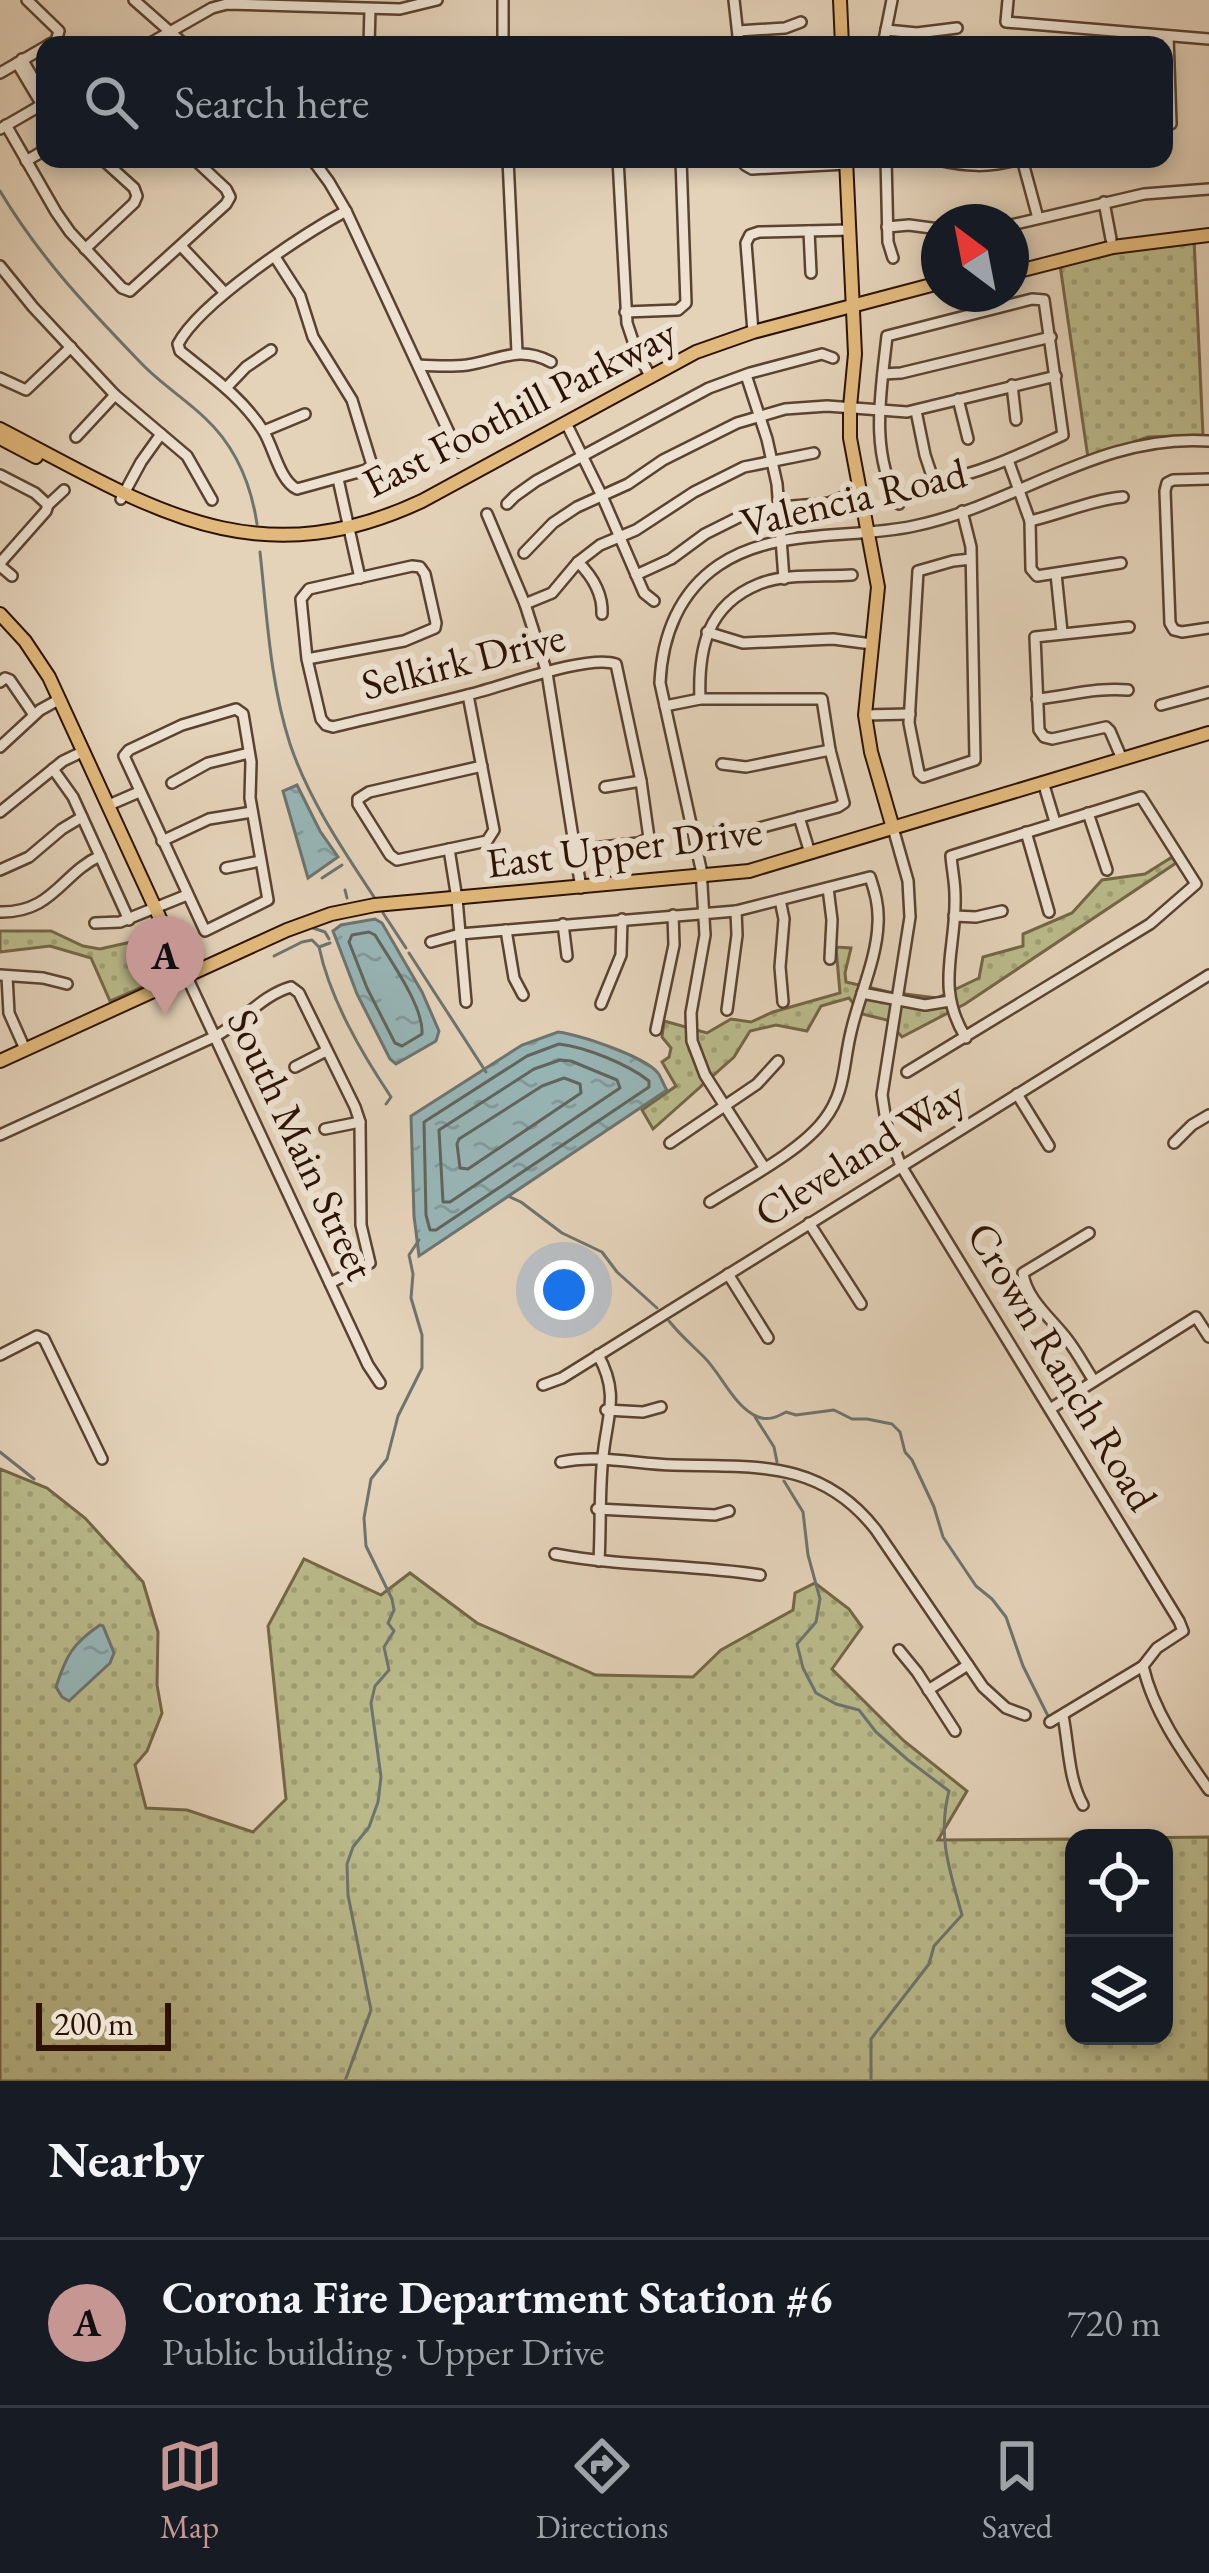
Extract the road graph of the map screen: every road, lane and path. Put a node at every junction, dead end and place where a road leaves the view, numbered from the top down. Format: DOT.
graph roads {
  1 [pos="27,0"];
  2 [pos="134,0"];
  3 [pos="437,0"];
  4 [pos="503,0"];
  5 [pos="734,0"];
  6 [pos="840,0"];
  7 [pos="892,0"];
  8 [pos="1008,0"];
  9 [pos="329,4"];
  10 [pos="370,9"];
  11 [pos="801,22"];
  12 [pos="957,28"];
  13 [pos="886,30"];
  14 [pos="738,31"];
  15 [pos="1113,31"];
  16 [pos="170,32"];
  17 [pos="57,36"];
  18 [pos="163,36"];
  19 [pos="175,36"];
  20 [pos="369,36"];
  21 [pos="503,36"];
  22 [pos="738,36"];
  23 [pos="842,36"];
  24 [pos="885,36"];
  25 [pos="1113,36"];
  26 [pos="1168,36"];
  27 [pos="1173,36"];
  28 [pos="1209,39"];
  29 [pos="36,52"];
  30 [pos="20,61"];
  31 [pos="0,73"];
  32 [pos="36,88"];
  33 [pos="36,107"];
  34 [pos="3,127"];
  35 [pos="36,155"];
  36 [pos="26,161"];
  37 [pos="112,168"];
  38 [pos="204,168"];
  39 [pos="318,168"];
  40 [pos="508,168"];
  41 [pos="619,168"];
  42 [pos="681,168"];
  43 [pos="846,168"];
  44 [pos="886,168"];
  45 [pos="1023,168"];
  46 [pos="1209,189"];
  47 [pos="1104,202"];
  48 [pos="346,211"];
  49 [pos="1037,218"];
  50 [pos="1029,220"];
  51 [pos="887,227"];
  52 [pos="921,227"];
  53 [pos="850,230"];
  54 [pos="809,231"];
  55 [pos="1209,231"];
  56 [pos="1111,239"];
  57 [pos="181,246"];
  58 [pos="85,249"];
  59 [pos="275,257"];
  60 [pos="893,259"];
  61 [pos="1029,264"];
  62 [pos="1029,265"];
  63 [pos="0,266"];
  64 [pos="811,273"];
  65 [pos="921,292"];
  66 [pos="225,293"];
  67 [pos="854,309"];
  68 [pos="625,312"];
  69 [pos="753,332"];
  70 [pos="1051,337"];
  71 [pos="71,347"];
  72 [pos="271,350"];
  73 [pos="517,352"];
  74 [pos="833,358"];
  75 [pos="551,362"];
  76 [pos="418,365"];
  77 [pos="883,374"];
  78 [pos="746,375"];
  79 [pos="650,376"];
  80 [pos="1056,376"];
  81 [pos="0,378"];
  82 [pos="1012,385"];
  83 [pos="226,388"];
  84 [pos="115,394"];
  85 [pos="958,399"];
  86 [pos="850,407"];
  87 [pos="878,409"];
  88 [pos="916,410"];
  89 [pos="305,414"];
  90 [pos="760,416"];
  91 [pos="1016,420"];
  92 [pos="569,429"];
  93 [pos="263,431"];
  94 [pos="0,433"];
  95 [pos="161,434"];
  96 [pos="76,437"];
  97 [pos="968,439"];
  98 [pos="1209,441"];
  99 [pos="458,452"];
  100 [pos="814,453"];
  101 [pos="583,455"];
  102 [pos="1008,460"];
  103 [pos="772,461"];
  104 [pos="0,475"];
  105 [pos="338,479"];
  106 [pos="1209,479"];
  107 [pos="1019,488"];
  108 [pos="64,490"];
  109 [pos="122,495"];
  110 [pos="602,496"];
  111 [pos="843,497"];
  112 [pos="1123,497"];
  113 [pos="212,500"];
  114 [pos="508,504"];
  115 [pos="899,504"];
  116 [pos="48,505"];
  117 [pos="780,506"];
  118 [pos="962,511"];
  119 [pos="487,514"];
  120 [pos="1030,521"];
  121 [pos="350,531"];
  122 [pos="869,531"];
  123 [pos="620,536"];
  124 [pos="781,541"];
  125 [pos="524,553"];
  126 [pos="971,559"];
  127 [pos="578,562"];
  128 [pos="1121,563"];
  129 [pos="0,564"];
  130 [pos="1056,574"];
  131 [pos="636,575"];
  132 [pos="852,575"];
  133 [pos="12,576"];
  134 [pos="360,578"];
  135 [pos="784,579"];
  136 [pos="654,601"];
  137 [pos="525,604"];
  138 [pos="0,614"];
  139 [pos="602,614"];
  140 [pos="1129,627"];
  141 [pos="1209,628"];
  142 [pos="707,632"];
  143 [pos="1062,632"];
  144 [pos="872,644"];
  145 [pos="308,659"];
  146 [pos="547,674"];
  147 [pos="2,680"];
  148 [pos="1128,690"];
  149 [pos="1209,692"];
  150 [pos="468,695"];
  151 [pos="60,699"];
  152 [pos="700,699"];
  153 [pos="1037,699"];
  154 [pos="1161,705"];
  155 [pos="665,706"];
  156 [pos="910,714"];
  157 [pos="34,715"];
  158 [pos="865,715"];
  159 [pos="628,718"];
  160 [pos="613,721"];
  161 [pos="1205,734"];
  162 [pos="0,747"];
  163 [pos="830,750"];
  164 [pos="1209,750"];
  165 [pos="84,751"];
  166 [pos="249,753"];
  167 [pos="1122,758"];
  168 [pos="722,764"];
  169 [pos="482,766"];
  170 [pos="53,769"];
  171 [pos="640,781"];
  172 [pos="1043,782"];
  173 [pos="172,783"];
  174 [pos="605,787"];
  175 [pos="139,792"];
  176 [pos="109,805"];
  177 [pos="0,812"];
  178 [pos="252,812"];
  179 [pos="1088,813"];
  180 [pos="82,818"];
  181 [pos="799,818"];
  182 [pos="1055,823"];
  183 [pos="893,828"];
  184 [pos="717,832"];
  185 [pos="1026,832"];
  186 [pos="162,841"];
  187 [pos="449,849"];
  188 [pos="575,850"];
  189 [pos="810,853"];
  190 [pos="100,856"];
  191 [pos="260,861"];
  192 [pos="226,868"];
  193 [pos="1107,869"];
  194 [pos="0,870"];
  195 [pos="701,876"];
  196 [pos="581,888"];
  197 [pos="828,888"];
  198 [pos="187,895"];
  199 [pos="457,899"];
  200 [pos="780,900"];
  201 [pos="156,908"];
  202 [pos="736,910"];
  203 [pos="1002,911"];
  204 [pos="0,912"];
  205 [pos="1049,912"];
  206 [pos="704,913"];
  207 [pos="673,915"];
  208 [pos="953,916"];
  209 [pos="622,919"];
  210 [pos="129,920"];
  211 [pos="95,923"];
  212 [pos="563,925"];
  213 [pos="506,930"];
  214 [pos="460,934"];
  215 [pos="431,942"];
  216 [pos="567,956"];
  217 [pos="830,958"];
  218 [pos="4,975"];
  219 [pos="186,975"];
  220 [pos="1207,982"];
  221 [pos="67,984"];
  222 [pos="862,993"];
  223 [pos="523,995"];
  224 [pos="897,1000"];
  225 [pos="950,1001"];
  226 [pos="466,1002"];
  227 [pos="783,1003"];
  228 [pos="602,1004"];
  229 [pos="727,1010"];
  230 [pos="656,1030"];
  231 [pos="216,1036"];
  232 [pos="965,1038"];
  233 [pos="25,1049"];
  234 [pos="326,1051"];
  235 [pos="0,1060"];
  236 [pos="778,1061"];
  237 [pos="295,1067"];
  238 [pos="907,1072"];
  239 [pos="1017,1094"];
  240 [pos="725,1106"];
  241 [pos="1209,1115"];
  242 [pos="360,1122"];
  243 [pos="326,1129"];
  244 [pos="0,1135"];
  245 [pos="670,1143"];
  246 [pos="1174,1143"];
  247 [pos="1049,1146"];
  248 [pos="901,1166"];
  249 [pos="764,1167"];
  250 [pos="710,1202"];
  251 [pos="809,1223"];
  252 [pos="1089,1233"];
  253 [pos="728,1274"];
  254 [pos="330,1283"];
  255 [pos="861,1304"];
  256 [pos="1209,1337"];
  257 [pos="768,1338"];
  258 [pos="0,1355"];
  259 [pos="596,1357"];
  260 [pos="1094,1382"];
  261 [pos="380,1383"];
  262 [pos="543,1384"];
  263 [pos="662,1407"];
  264 [pos="1050,1409"];
  265 [pos="608,1410"];
  266 [pos="600,1459"];
  267 [pos="102,1460"];
  268 [pos="561,1462"];
  269 [pos="600,1509"];
  270 [pos="729,1511"];
  271 [pos="555,1554"];
  272 [pos="596,1560"];
  273 [pos="760,1575"];
  274 [pos="899,1650"];
  275 [pos="968,1665"];
  276 [pos="1143,1666"];
  277 [pos="928,1690"];
  278 [pos="1025,1715"];
  279 [pos="1063,1716"];
  280 [pos="1050,1722"];
  281 [pos="956,1731"];
  282 [pos="1209,1790"];
  283 [pos="1083,1805"];
  1 -- 17 [label="street"];
  2 -- 16 [label="street"];
  3 -- 10 [label="street"];
  4 -- 21 [label="street"];
  5 -- 14 [label="street"];
  6 -- 23 [label="main road"];
  7 -- 13 [label="street"];
  8 -- 15 [label="street"];
  9 -- 10 [label="street"];
  9 -- 16 [label="street"];
  10 -- 20 [label="street"];
  11 -- 14 [label="street"];
  12 -- 13 [label="street"];
  13 -- 24 [label="street"];
  14 -- 22 [label="street"];
  15 -- 25 [label="street"];
  15 -- 26 [label="street"];
  16 -- 18 [label="street"];
  16 -- 19 [label="street"];
  27 -- 28 [label="street"];
  29 -- 30 [label="street"];
  30 -- 31 [label="street"];
  30 -- 32 [label="street"];
  33 -- 34 [label="street"];
  34 -- 36 [label="street"];
  35 -- 36 [label="street"];
  36 -- 58 [label="street"];
  37 -- 58 [label="street"];
  38 -- 57 [label="street"];
  39 -- 48 [label="street"];
  40 -- 73 [label="street"];
  41 -- 68 [label="street"];
  42 -- 68 [label="street"];
  43 -- 53 [label="main road"];
  44 -- 51 [label="street"];
  45 -- 49 [label="street"];
  46 -- 47 [label="street"];
  47 -- 49 [label="street"];
  47 -- 56 [label="street"];
  48 -- 59 [label="street"];
  48 -- 76 [label="street"];
  49 -- 50 [label="street"];
  51 -- 52 [label="street"];
  51 -- 60 [label="street"];
  53 -- 54 [label="street"];
  53 -- 67 [label="main road"];
  54 -- 64 [label="street"];
  54 -- 69 [label="street"];
  55 -- 56 [label="main road"];
  55 -- 62 [label="main road"];
  56 -- 61 [label="main road"];
  57 -- 58 [label="street"];
  57 -- 66 [label="street"];
  59 -- 66 [label="street"];
  59 -- 105 [label="street"];
  63 -- 71 [label="street"];
  65 -- 67 [label="main road, East Foothill Parkway"];
  66 -- 83 [label="street"];
  67 -- 69 [label="main road, East Foothill Parkway"];
  67 -- 86 [label="main road"];
  67 -- 92 [label="main road, East Foothill Parkway"];
  68 -- 79 [label="street"];
  69 -- 79 [label="main road, East Foothill Parkway"];
  70 -- 77 [label="street"];
  70 -- 77 [label="street"];
  70 -- 80 [label="street"];
  71 -- 81 [label="street"];
  71 -- 84 [label="street"];
  72 -- 83 [label="street"];
  73 -- 75 [label="street"];
  73 -- 76 [label="street"];
  74 -- 78 [label="street"];
  76 -- 99 [label="street"];
  77 -- 87 [label="street"];
  78 -- 90 [label="street"];
  78 -- 101 [label="street"];
  79 -- 121 [label="main road, East Foothill Parkway"];
  80 -- 82 [label="street"];
  80 -- 102 [label="street"];
  82 -- 85 [label="street"];
  82 -- 91 [label="street"];
  83 -- 93 [label="street"];
  84 -- 95 [label="street"];
  84 -- 96 [label="street"];
  85 -- 88 [label="street"];
  85 -- 97 [label="street"];
  86 -- 87 [label="street"];
  86 -- 90 [label="street"];
  86 -- 122 [label="main road"];
  87 -- 88 [label="street"];
  87 -- 115 [label="street"];
  88 -- 102 [label="street"];
  89 -- 93 [label="street"];
  90 -- 103 [label="street"];
  90 -- 110 [label="street"];
  92 -- 101 [label="street"];
  92 -- 121 [label="main road, East Foothill Parkway"];
  93 -- 105 [label="street"];
  94 -- 109 [label="main road, East Foothill Parkway"];
  94 -- 109 [label="main road, East Foothill Parkway"];
  95 -- 109 [label="street"];
  95 -- 113 [label="street"];
  98 -- 107 [label="street, Valencia Road"];
  100 -- 103 [label="street"];
  101 -- 110 [label="street"];
  101 -- 114 [label="street"];
  102 -- 107 [label="street"];
  103 -- 117 [label="street"];
  103 -- 123 [label="street"];
  104 -- 116 [label="street"];
  105 -- 121 [label="street"];
  106 -- 141 [label="street"];
  107 -- 118 [label="street, Valencia Road"];
  107 -- 120 [label="street"];
  108 -- 116 [label="street"];
  109 -- 121 [label="main road, East Foothill Parkway"];
  110 -- 123 [label="street"];
  110 -- 125 [label="street"];
  111 -- 117 [label="street"];
  112 -- 120 [label="street"];
  116 -- 129 [label="street"];
  117 -- 124 [label="street"];
  117 -- 131 [label="street"];
  118 -- 122 [label="street, Valencia Road"];
  118 -- 126 [label="street"];
  119 -- 137 [label="street"];
  120 -- 130 [label="street"];
  121 -- 134 [label="street"];
  122 -- 124 [label="street, Valencia Road"];
  122 -- 144 [label="main road"];
  123 -- 127 [label="street"];
  123 -- 131 [label="street"];
  124 -- 135 [label="street"];
  124 -- 155 [label="street, Valencia Road"];
  126 -- 156 [label="street"];
  126 -- 156 [label="street"];
  127 -- 137 [label="street"];
  127 -- 139 [label="street"];
  128 -- 130 [label="street"];
  129 -- 133 [label="street"];
  130 -- 143 [label="street"];
  131 -- 136 [label="street"];
  132 -- 135 [label="street"];
  134 -- 145 [label="street"];
  134 -- 145 [label="street"];
  135 -- 142 [label="street"];
  137 -- 146 [label="street"];
  138 -- 151 [label="main road, South Main Street"];
  140 -- 143 [label="street"];
  142 -- 144 [label="street"];
  142 -- 152 [label="street"];
  143 -- 153 [label="street"];
  144 -- 158 [label="main road"];
  145 -- 150 [label="street, Selkirk Drive"];
  146 -- 150 [label="street, Selkirk Drive"];
  146 -- 159 [label="street, Selkirk Drive"];
  146 -- 188 [label="street"];
  147 -- 157 [label="street"];
  148 -- 153 [label="street"];
  149 -- 154 [label="street"];
  150 -- 169 [label="street"];
  151 -- 157 [label="street"];
  151 -- 165 [label="main road, South Main Street"];
  152 -- 155 [label="street"];
  152 -- 163 [label="street"];
  153 -- 167 [label="street"];
  155 -- 195 [label="street, Valencia Road"];
  156 -- 158 [label="street"];
  157 -- 162 [label="street"];
  158 -- 183 [label="main road"];
  159 -- 160 [label="street"];
  159 -- 171 [label="street"];
  161 -- 164 [label="street"];
  161 -- 167 [label="main road, East Upper Drive"];
  163 -- 168 [label="street"];
  163 -- 181 [label="street"];
  165 -- 170 [label="street"];
  165 -- 176 [label="main road, South Main Street"];
  166 -- 173 [label="street"];
  166 -- 175 [label="street"];
  166 -- 178 [label="street"];
  167 -- 172 [label="main road, East Upper Drive"];
  169 -- 187 [label="street"];
  169 -- 187 [label="street"];
  170 -- 177 [label="street"];
  170 -- 180 [label="street"];
  171 -- 174 [label="street"];
  171 -- 188 [label="street"];
  172 -- 182 [label="street"];
  172 -- 183 [label="main road, East Upper Drive"];
  175 -- 176 [label="street"];
  175 -- 186 [label="street"];
  176 -- 201 [label="main road, South Main Street"];
  178 -- 186 [label="street"];
  178 -- 191 [label="street"];
  179 -- 182 [label="street"];
  179 -- 193 [label="street"];
  179 -- 232 [label="street"];
  180 -- 190 [label="street"];
  180 -- 194 [label="street"];
  181 -- 184 [label="street"];
  181 -- 189 [label="street"];
  182 -- 185 [label="street"];
  183 -- 189 [label="main road, East Upper Drive"];
  183 -- 224 [label="street, Crown Ranch Road"];
  185 -- 205 [label="street"];
  185 -- 208 [label="street"];
  186 -- 198 [label="street"];
  187 -- 199 [label="street"];
  188 -- 196 [label="street"];
  189 -- 195 [label="main road, East Upper Drive"];
  190 -- 204 [label="street"];
  190 -- 210 [label="street"];
  191 -- 192 [label="street"];
  191 -- 198 [label="street"];
  195 -- 196 [label="main road, East Upper Drive"];
  195 -- 206 [label="street, Valencia Road"];
  196 -- 199 [label="main road, East Upper Drive"];
  197 -- 200 [label="street"];
  197 -- 217 [label="street"];
  197 -- 222 [label="street"];
  198 -- 201 [label="street"];
  199 -- 214 [label="street"];
  199 -- 219 [label="main road, East Upper Drive"];
  200 -- 202 [label="street"];
  200 -- 227 [label="street"];
  201 -- 210 [label="street"];
  201 -- 219 [label="main road, South Main Street"];
  202 -- 206 [label="street"];
  202 -- 229 [label="street"];
  203 -- 208 [label="street"];
  206 -- 207 [label="street"];
  206 -- 240 [label="street, Valencia Road"];
  207 -- 209 [label="street"];
  207 -- 230 [label="street"];
  208 -- 225 [label="street"];
  209 -- 212 [label="street"];
  209 -- 228 [label="street"];
  210 -- 211 [label="street"];
  212 -- 213 [label="street"];
  212 -- 216 [label="street"];
  213 -- 214 [label="street"];
  213 -- 223 [label="street"];
  214 -- 215 [label="street"];
  214 -- 226 [label="street"];
  218 -- 221 [label="street"];
  218 -- 233 [label="street"];
  219 -- 231 [label="street, South Main Street"];
  219 -- 233 [label="main road, East Upper Drive"];
  220 -- 239 [label="street, Cleveland Way"];
  222 -- 224 [label="street"];
  222 -- 249 [label="street"];
  224 -- 225 [label="street"];
  224 -- 248 [label="street, Crown Ranch Road"];
  225 -- 232 [label="street"];
  231 -- 234 [label="street"];
  231 -- 244 [label="street"];
  231 -- 254 [label="street, South Main Street"];
  232 -- 238 [label="street"];
  233 -- 235 [label="main road, East Upper Drive"];
  234 -- 237 [label="street"];
  234 -- 242 [label="street"];
  236 -- 240 [label="street"];
  239 -- 247 [label="street"];
  239 -- 248 [label="street, Cleveland Way"];
  240 -- 245 [label="street"];
  240 -- 249 [label="street, Valencia Road"];
  241 -- 246 [label="street"];
  242 -- 243 [label="street"];
  242 -- 254 [label="street"];
  248 -- 251 [label="street, Cleveland Way"];
  248 -- 264 [label="street, Crown Ranch Road"];
  249 -- 250 [label="street"];
  251 -- 253 [label="street, Cleveland Way"];
  251 -- 255 [label="street"];
  252 -- 260 [label="street"];
  253 -- 257 [label="street"];
  253 -- 259 [label="street, Cleveland Way"];
  254 -- 261 [label="street, South Main Street"];
  256 -- 260 [label="street"];
  258 -- 267 [label="street"];
  259 -- 262 [label="street, Cleveland Way"];
  259 -- 265 [label="street"];
  260 -- 264 [label="street"];
  263 -- 265 [label="street"];
  264 -- 276 [label="street, Crown Ranch Road"];
  265 -- 266 [label="street"];
  266 -- 268 [label="street"];
  266 -- 269 [label="street"];
  266 -- 275 [label="street"];
  269 -- 270 [label="street"];
  269 -- 272 [label="street"];
  271 -- 272 [label="street"];
  272 -- 273 [label="street"];
  274 -- 277 [label="street"];
  275 -- 277 [label="street"];
  275 -- 278 [label="street"];
  276 -- 279 [label="street"];
  276 -- 282 [label="street"];
  277 -- 281 [label="street"];
  279 -- 280 [label="street"];
  279 -- 283 [label="street"];
}
